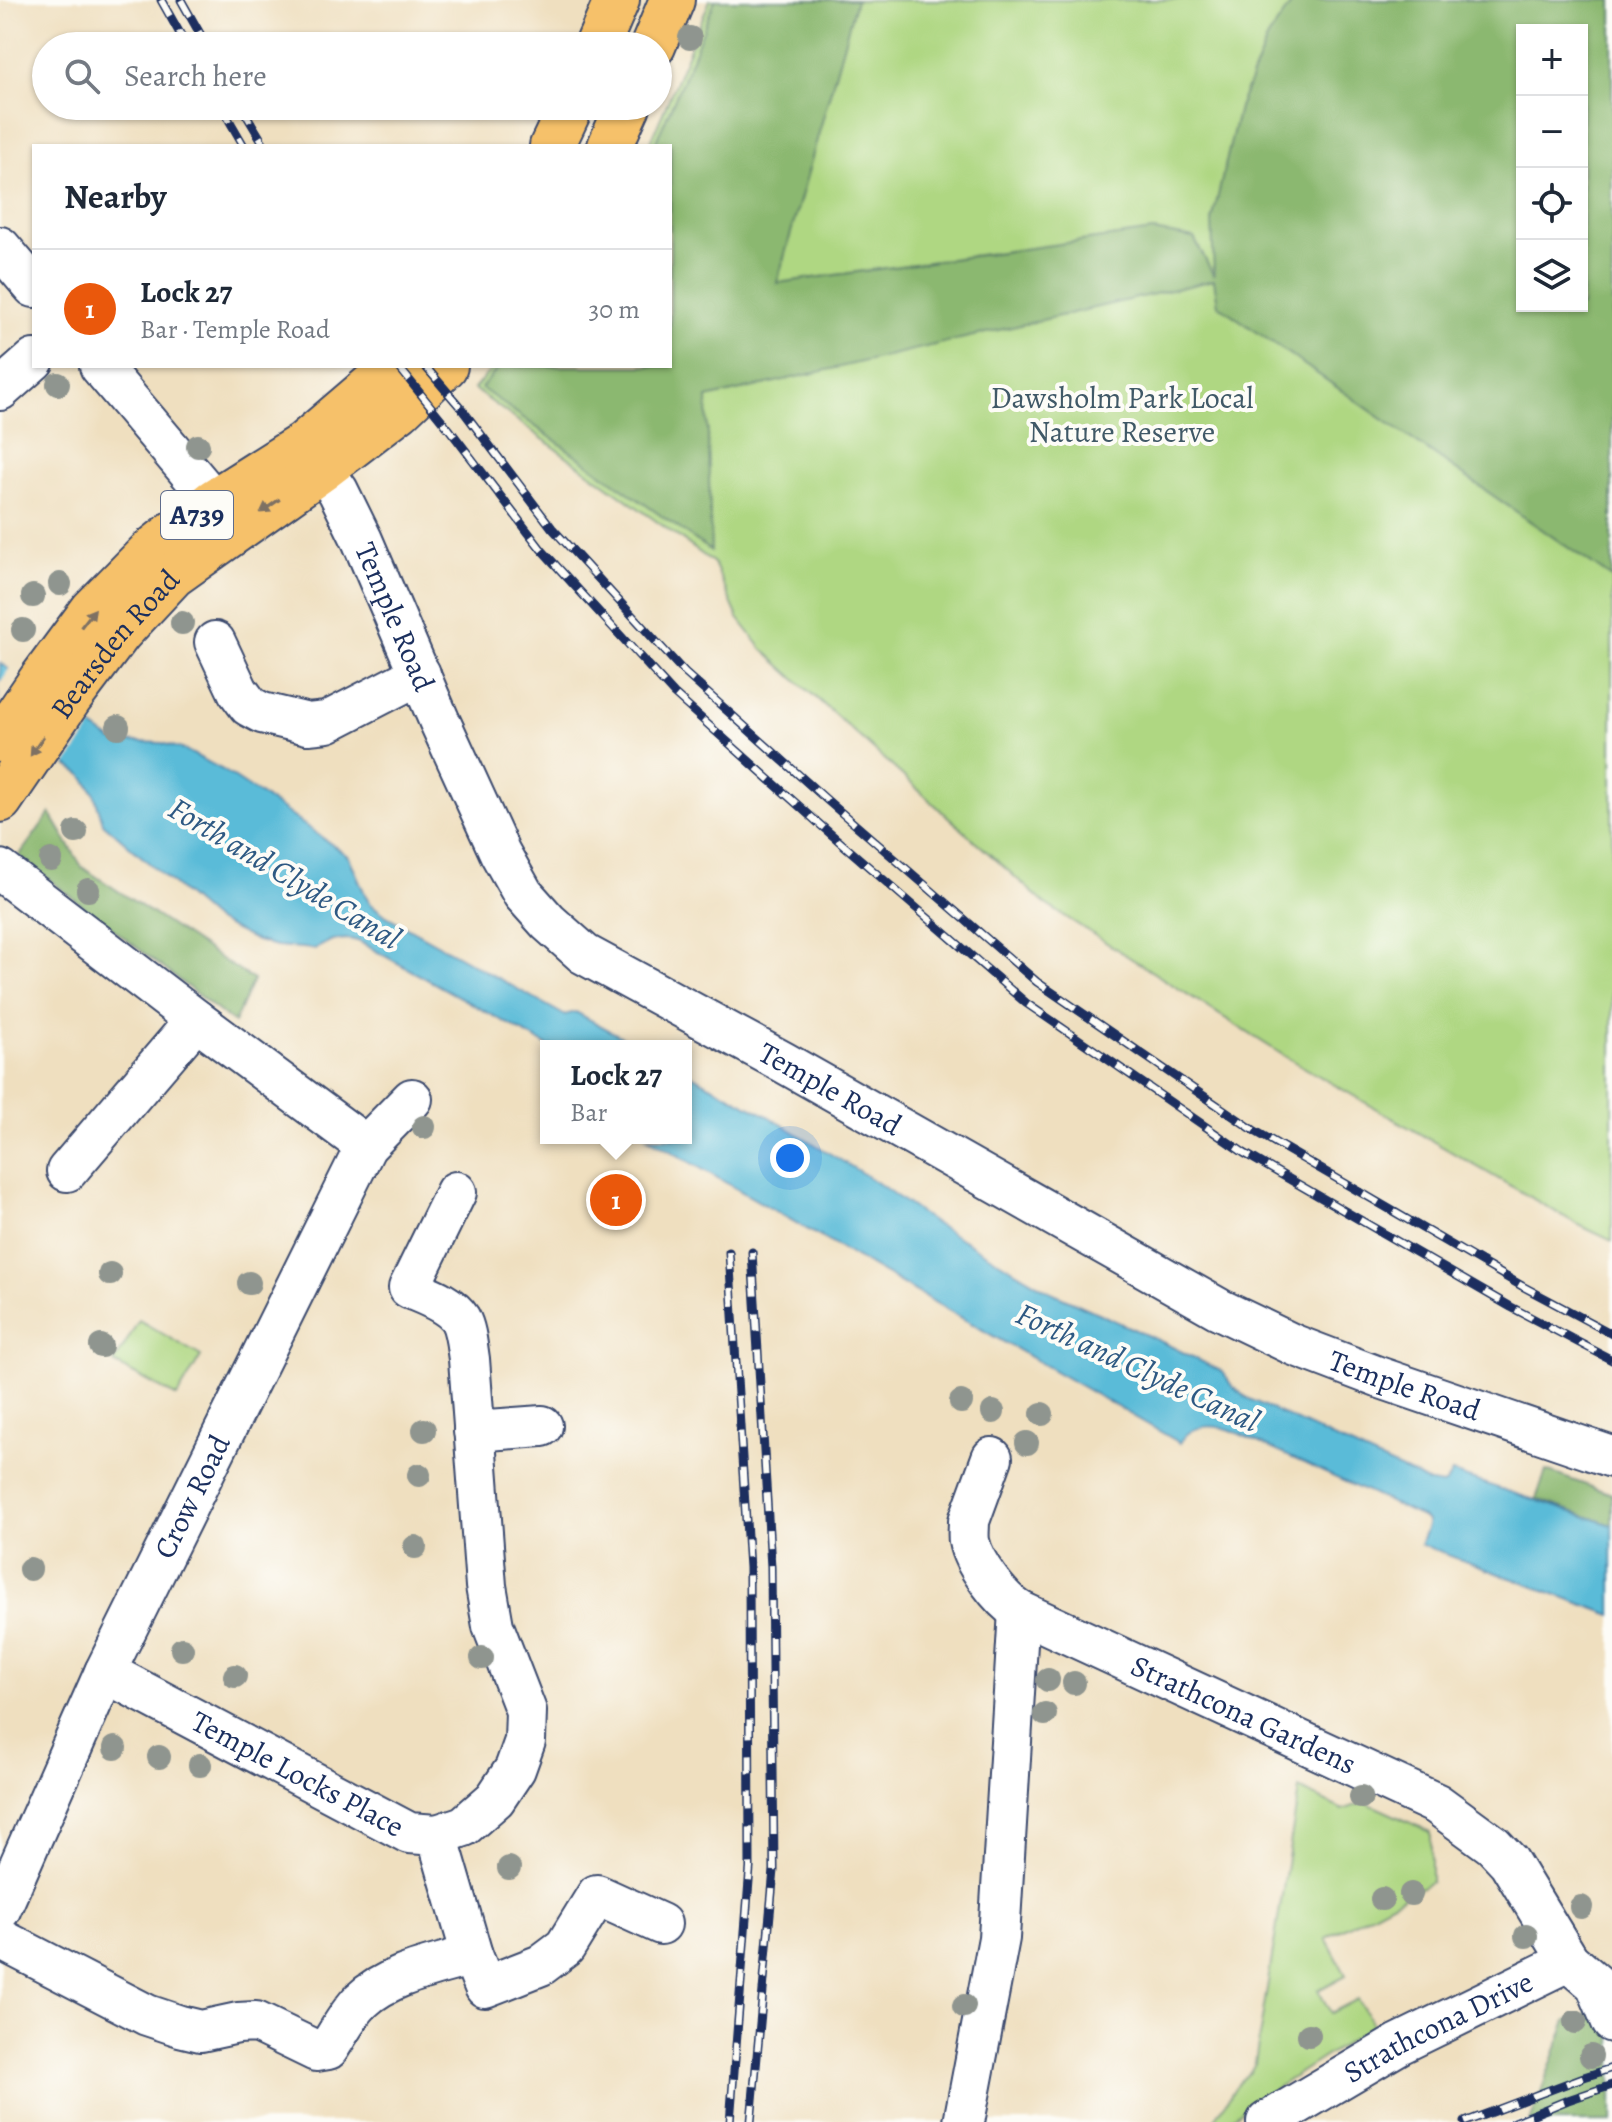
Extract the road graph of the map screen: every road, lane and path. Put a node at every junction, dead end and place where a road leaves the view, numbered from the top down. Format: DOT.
graph roads {
  1 [pos="617,0"];
  2 [pos="672,0"];
  3 [pos="603,32"];
  4 [pos="659,32"];
  5 [pos="564,120"];
  6 [pos="553,144"];
  7 [pos="0,247"];
  8 [pos="32,285"];
  9 [pos="32,362"];
  10 [pos="102,368"];
  11 [pos="390,368"];
  12 [pos="443,368"];
  13 [pos="0,390"];
  14 [pos="313,456"];
  15 [pos="214,501"];
  16 [pos="215,642"];
  17 [pos="420,674"];
  18 [pos="55,690"];
  19 [pos="0,740"];
  20 [pos="3,796"];
  21 [pos="0,870"];
  22 [pos="196,1020"];
  23 [pos="412,1099"];
  24 [pos="366,1146"];
  25 [pos="67,1171"];
  26 [pos="456,1192"];
  27 [pos="542,1426"];
  28 [pos="474,1431"];
  29 [pos="1612,1457"];
  30 [pos="992,1458"];
  31 [pos="1019,1611"];
  32 [pos="105,1672"];
  33 [pos="437,1835"];
  34 [pos="0,1910"];
  35 [pos="661,1924"];
  36 [pos="0,1939"];
  37 [pos="1569,1961"];
  38 [pos="478,1971"];
  39 [pos="1612,2022"];
  40 [pos="964,2122"];
  41 [pos="1267,2122"];
  1 -- 3 [label="main road"];
  2 -- 4 [label="main road"];
  5 -- 6 [label="main road"];
  7 -- 8 [label="street"];
  9 -- 13 [label="street"];
  10 -- 15 [label="street"];
  11 -- 14 [label="main road, Bearsden Road / A739"];
  12 -- 14 [label="main road, Bearsden Road / A739"];
  14 -- 15 [label="main road, Bearsden Road / A739"];
  14 -- 17 [label="street, Temple Road"];
  14 -- 18 [label="main road, Bearsden Road / A739, one-way"];
  18 -- 15 [label="main road, Bearsden Road / A739, one-way"];
  16 -- 17 [label="street"];
  17 -- 29 [label="street, Temple Road"];
  18 -- 19 [label="main road, Bearsden Road / A739"];
  18 -- 20 [label="main road, Bearsden Road / A739, one-way"];
  21 -- 22 [label="street"];
  22 -- 24 [label="street"];
  22 -- 25 [label="street"];
  23 -- 24 [label="street, Crow Road"];
  24 -- 32 [label="street, Crow Road"];
  26 -- 28 [label="street"];
  27 -- 28 [label="street"];
  28 -- 33 [label="street"];
  30 -- 31 [label="street, Strathcona Gardens"];
  31 -- 37 [label="street, Strathcona Gardens"];
  31 -- 40 [label="street"];
  32 -- 33 [label="street, Temple Locks Place"];
  32 -- 34 [label="street, Crow Road"];
  33 -- 38 [label="street, Temple Locks Place"];
  35 -- 38 [label="street"];
  36 -- 38 [label="street"];
  37 -- 39 [label="street, Strathcona Gardens"];
  37 -- 41 [label="street, Strathcona Drive"];
}
